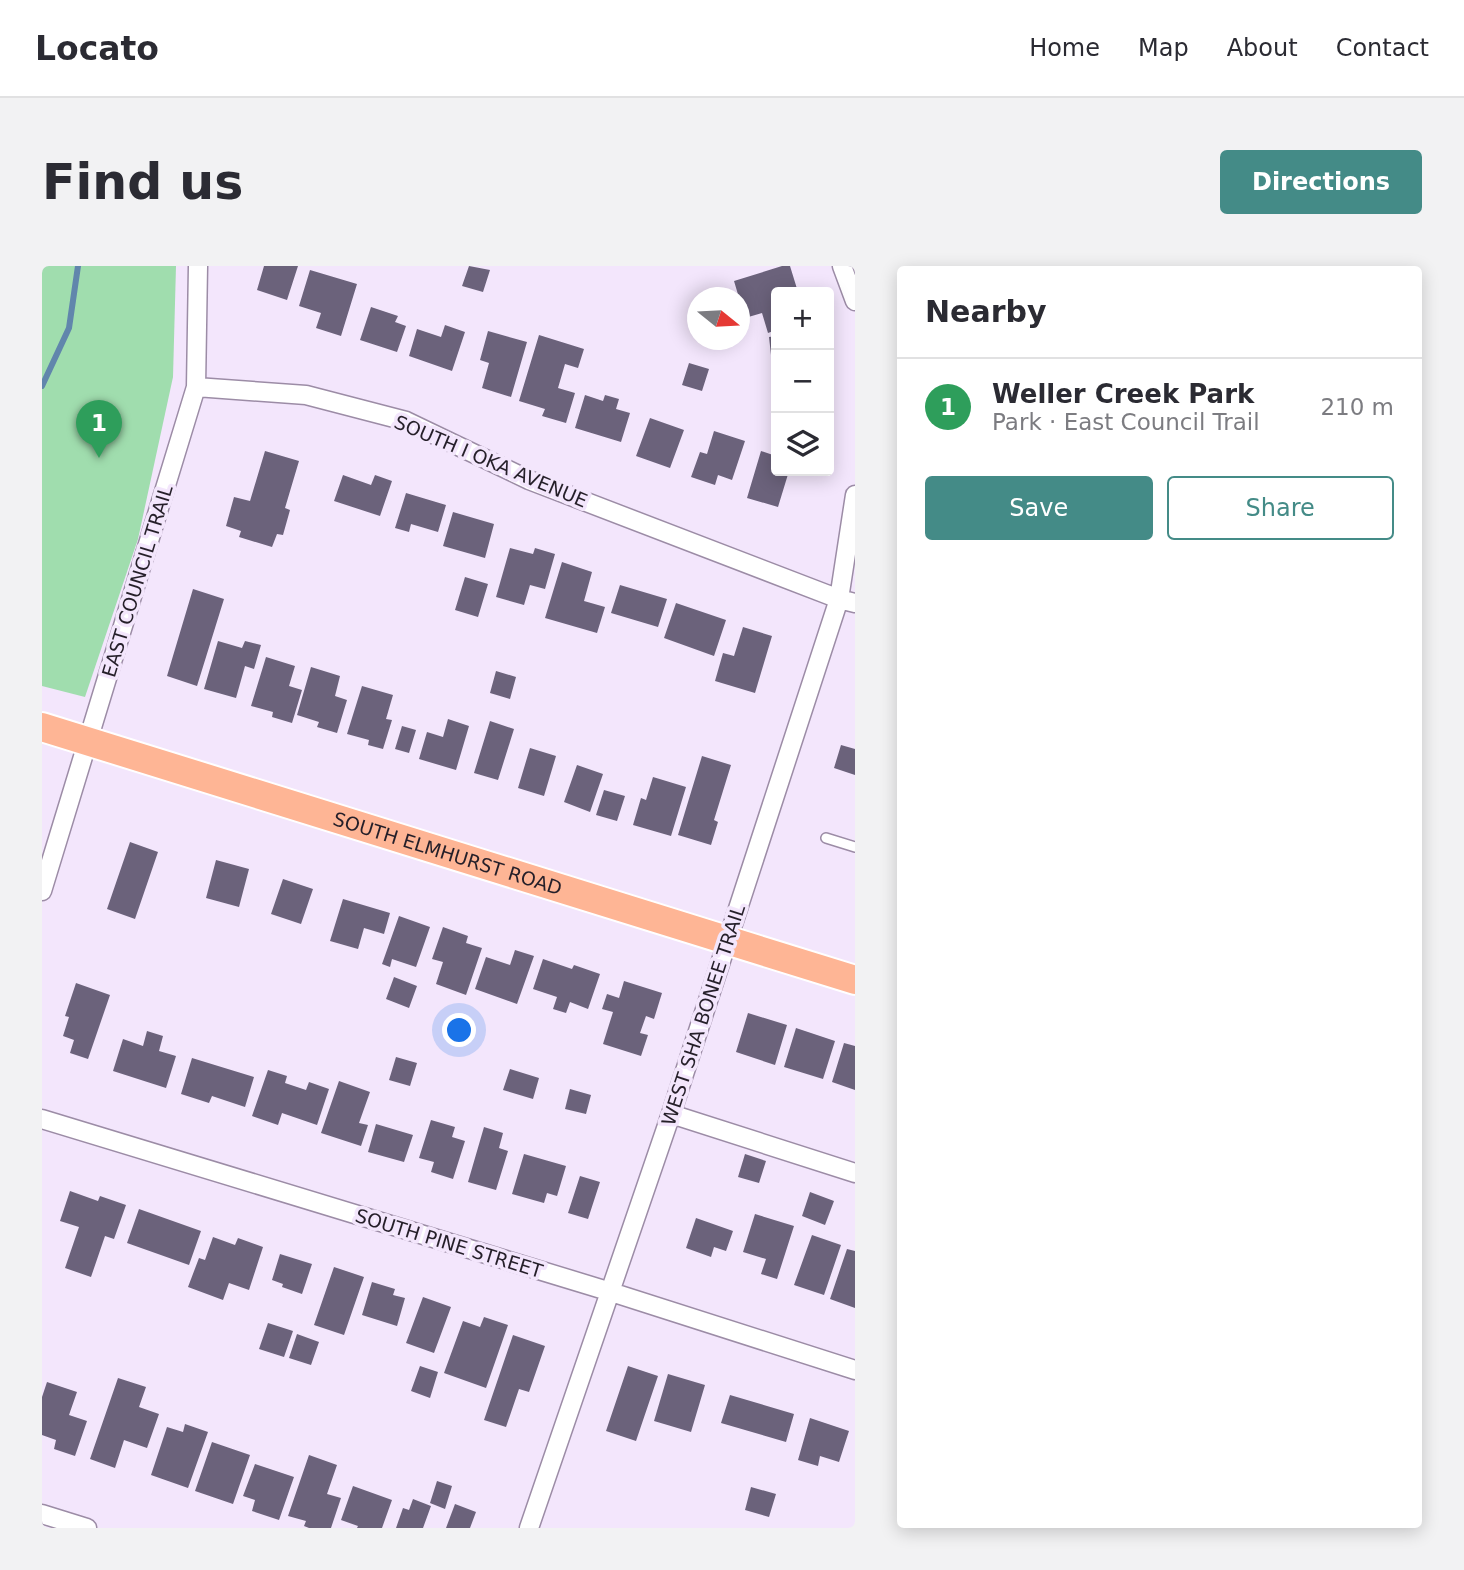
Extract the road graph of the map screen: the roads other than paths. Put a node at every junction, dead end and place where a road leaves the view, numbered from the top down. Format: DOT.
graph roads {
  1 [pos="198,266"];
  2 [pos="842,266"];
  3 [pos="855,301"];
  4 [pos="195,387"];
  5 [pos="855,495"];
  6 [pos="847,601"];
  7 [pos="42,727"];
  8 [pos="89,742"];
  9 [pos="826,838"];
  10 [pos="855,847"];
  11 [pos="42,891"];
  12 [pos="727,942"];
  13 [pos="855,980"];
  14 [pos="671,1114"];
  15 [pos="42,1119"];
  16 [pos="855,1173"];
  17 [pos="611,1292"];
  18 [pos="855,1370"];
  19 [pos="42,1514"];
  20 [pos="87,1528"];
  21 [pos="529,1528"];
  1 -- 4 [label="street, EAST COUNCIL TRAIL"];
  2 -- 3 [label="street"];
  4 -- 6 [label="street, SOUTH I OKA AVENUE"];
  4 -- 8 [label="street, EAST COUNCIL TRAIL"];
  5 -- 6 [label="street, WEST SHA BONEE TRAIL"];
  6 -- 12 [label="street, WEST SHA BONEE TRAIL"];
  7 -- 8 [label="main road, SOUTH ELMHURST ROAD"];
  8 -- 11 [label="street, EAST COUNCIL TRAIL"];
  8 -- 12 [label="main road, SOUTH ELMHURST ROAD"];
  9 -- 10 [label="lane"];
  12 -- 13 [label="main road, SOUTH ELMHURST ROAD"];
  12 -- 14 [label="street, WEST SHA BONEE TRAIL"];
  14 -- 16 [label="street"];
  14 -- 17 [label="street, WEST SHA BONEE TRAIL"];
  15 -- 17 [label="street, SOUTH PINE STREET"];
  17 -- 18 [label="street, SOUTH PINE STREET"];
  17 -- 21 [label="street, WEST SHA BONEE TRAIL"];
  19 -- 20 [label="street"];
}
